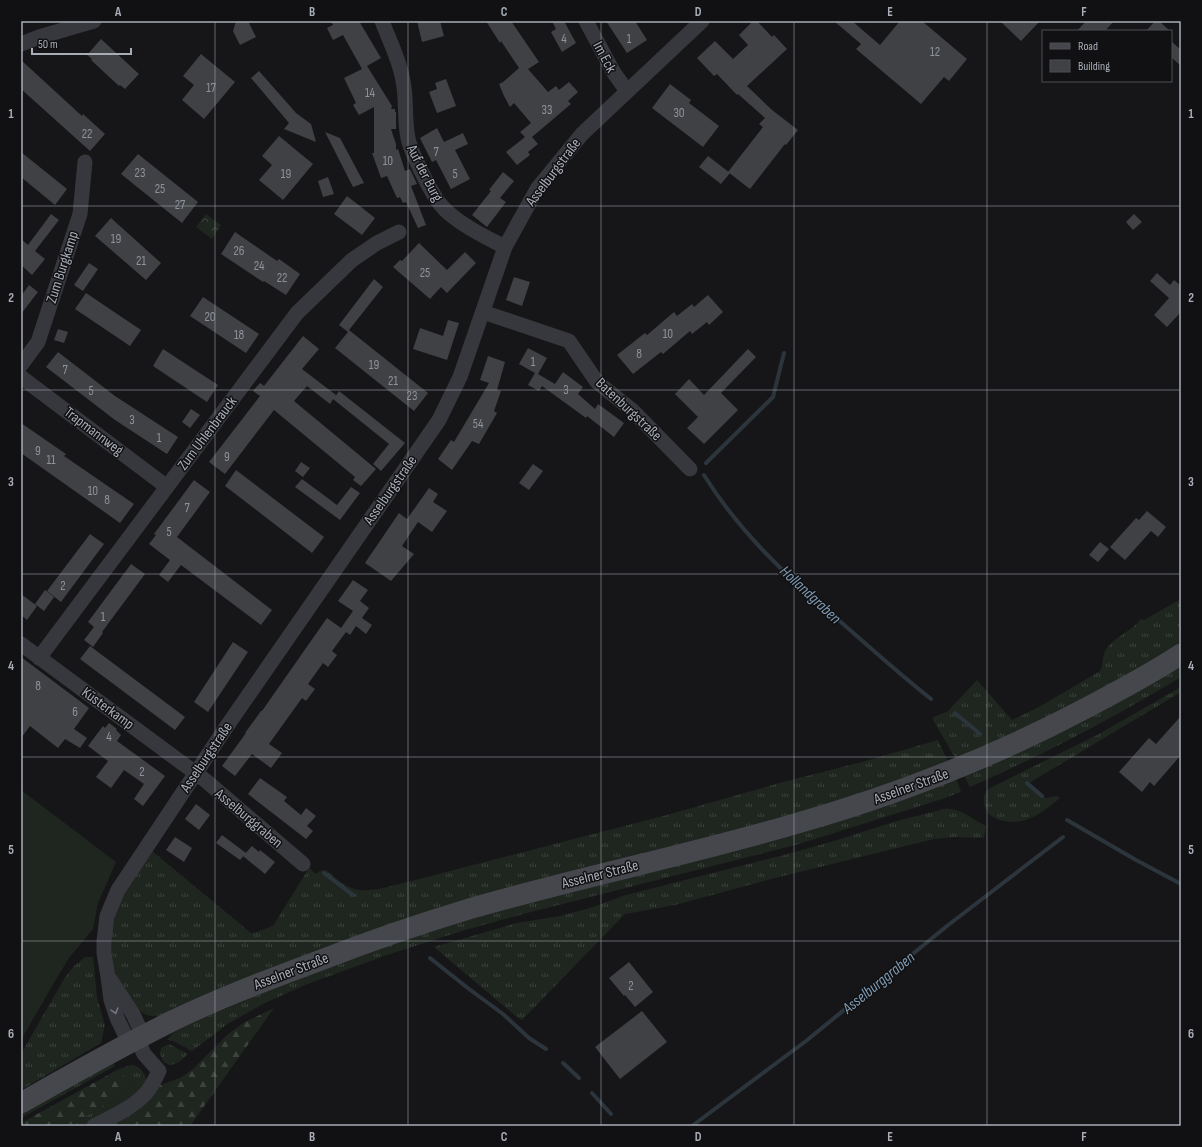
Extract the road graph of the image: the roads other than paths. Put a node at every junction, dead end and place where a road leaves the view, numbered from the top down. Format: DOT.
graph roads {
  1 [pos="94,21"];
  2 [pos="382,21"];
  3 [pos="586,21"];
  4 [pos="702,21"];
  5 [pos="21,44"];
  6 [pos="627,91"];
  7 [pos="85,162"];
  8 [pos="399,232"];
  9 [pos="505,247"];
  10 [pos="483,312"];
  11 [pos="21,365"];
  12 [pos="21,376"];
  13 [pos="690,469"];
  14 [pos="167,487"];
  15 [pos="21,644"];
  16 [pos="1181,654"];
  17 [pos="39,658"];
  18 [pos="195,773"];
  19 [pos="303,864"];
  20 [pos="136,1040"];
  21 [pos="21,1103"];
  22 [pos="94,1126"];
  1 -- 5 [label="street"];
  2 -- 9 [label="street, Auf der Burg"];
  3 -- 6 [label="street, Im Eck"];
  4 -- 6 [label="street, Asselburgstraße"];
  6 -- 9 [label="street, Asselburgstraße"];
  7 -- 11 [label="street, Zum Burgkamp"];
  8 -- 14 [label="street, Zum Uhlenbrauck"];
  9 -- 10 [label="street, Asselburgstraße"];
  10 -- 13 [label="street, Batenburgstraße"];
  10 -- 18 [label="street, Asselburgstraße"];
  12 -- 14 [label="street, Trapmannweg"];
  14 -- 17 [label="street, Zum Uhlenbrauck"];
  15 -- 17 [label="street, Küsterkamp"];
  16 -- 20 [label="main road, Asselner Straße"];
  17 -- 18 [label="street, Küsterkamp"];
  18 -- 19 [label="street, Asselburggraben"];
  18 -- 20 [label="street, Asselburgstraße"];
  20 -- 21 [label="main road, Asselner Straße"];
  20 -- 22 [label="street, Asselburgstraße"];
}
